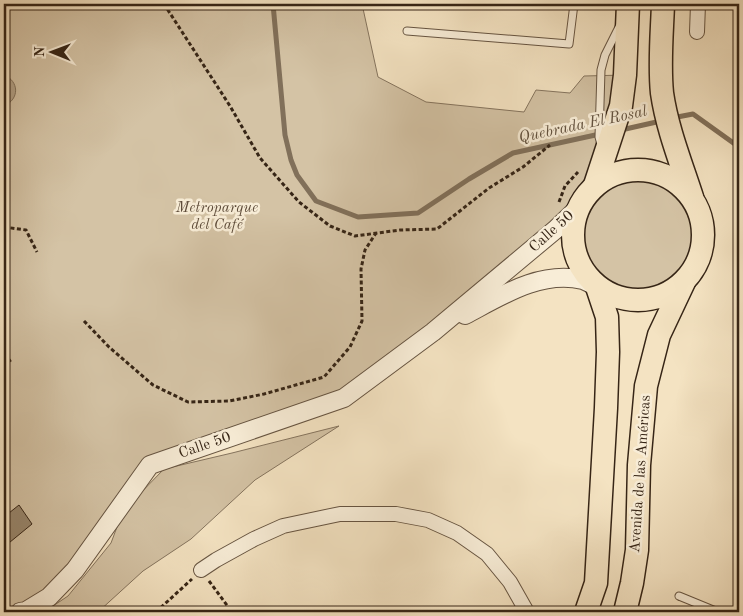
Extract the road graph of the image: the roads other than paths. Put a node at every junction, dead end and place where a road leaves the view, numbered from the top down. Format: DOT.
graph roads {
  1 [pos="574,4"];
  2 [pos="663,4"];
  3 [pos="698,4"];
  4 [pos="628,6"];
  5 [pos="407,31"];
  6 [pos="697,32"];
  7 [pos="588,177"];
  8 [pos="692,198"];
  9 [pos="568,206"];
  10 [pos="684,282"];
  11 [pos="597,286"];
  12 [pos="433,332"];
  13 [pos="201,570"];
  14 [pos="679,596"];
  15 [pos="631,599"];
  16 [pos="20,612"];
  17 [pos="527,612"];
  18 [pos="586,612"];
  19 [pos="718,612"];
  1 -- 5 [label="lane"];
  2 -- 8 [label="main road"];
  3 -- 6 [label="street"];
  4 -- 7 [label="main road"];
  7 -- 8 [label="main road"];
  7 -- 9 [label="main road"];
  8 -- 10 [label="main road"];
  9 -- 11 [label="main road"];
  9 -- 12 [label="street, Calle 50"];
  10 -- 11 [label="main road"];
  10 -- 15 [label="main road, Avenida de las Américas"];
  11 -- 12 [label="street, Calle 50"];
  11 -- 18 [label="main road"];
  12 -- 16 [label="street, Calle 50"];
  13 -- 17 [label="street"];
  14 -- 19 [label="lane"];
}
